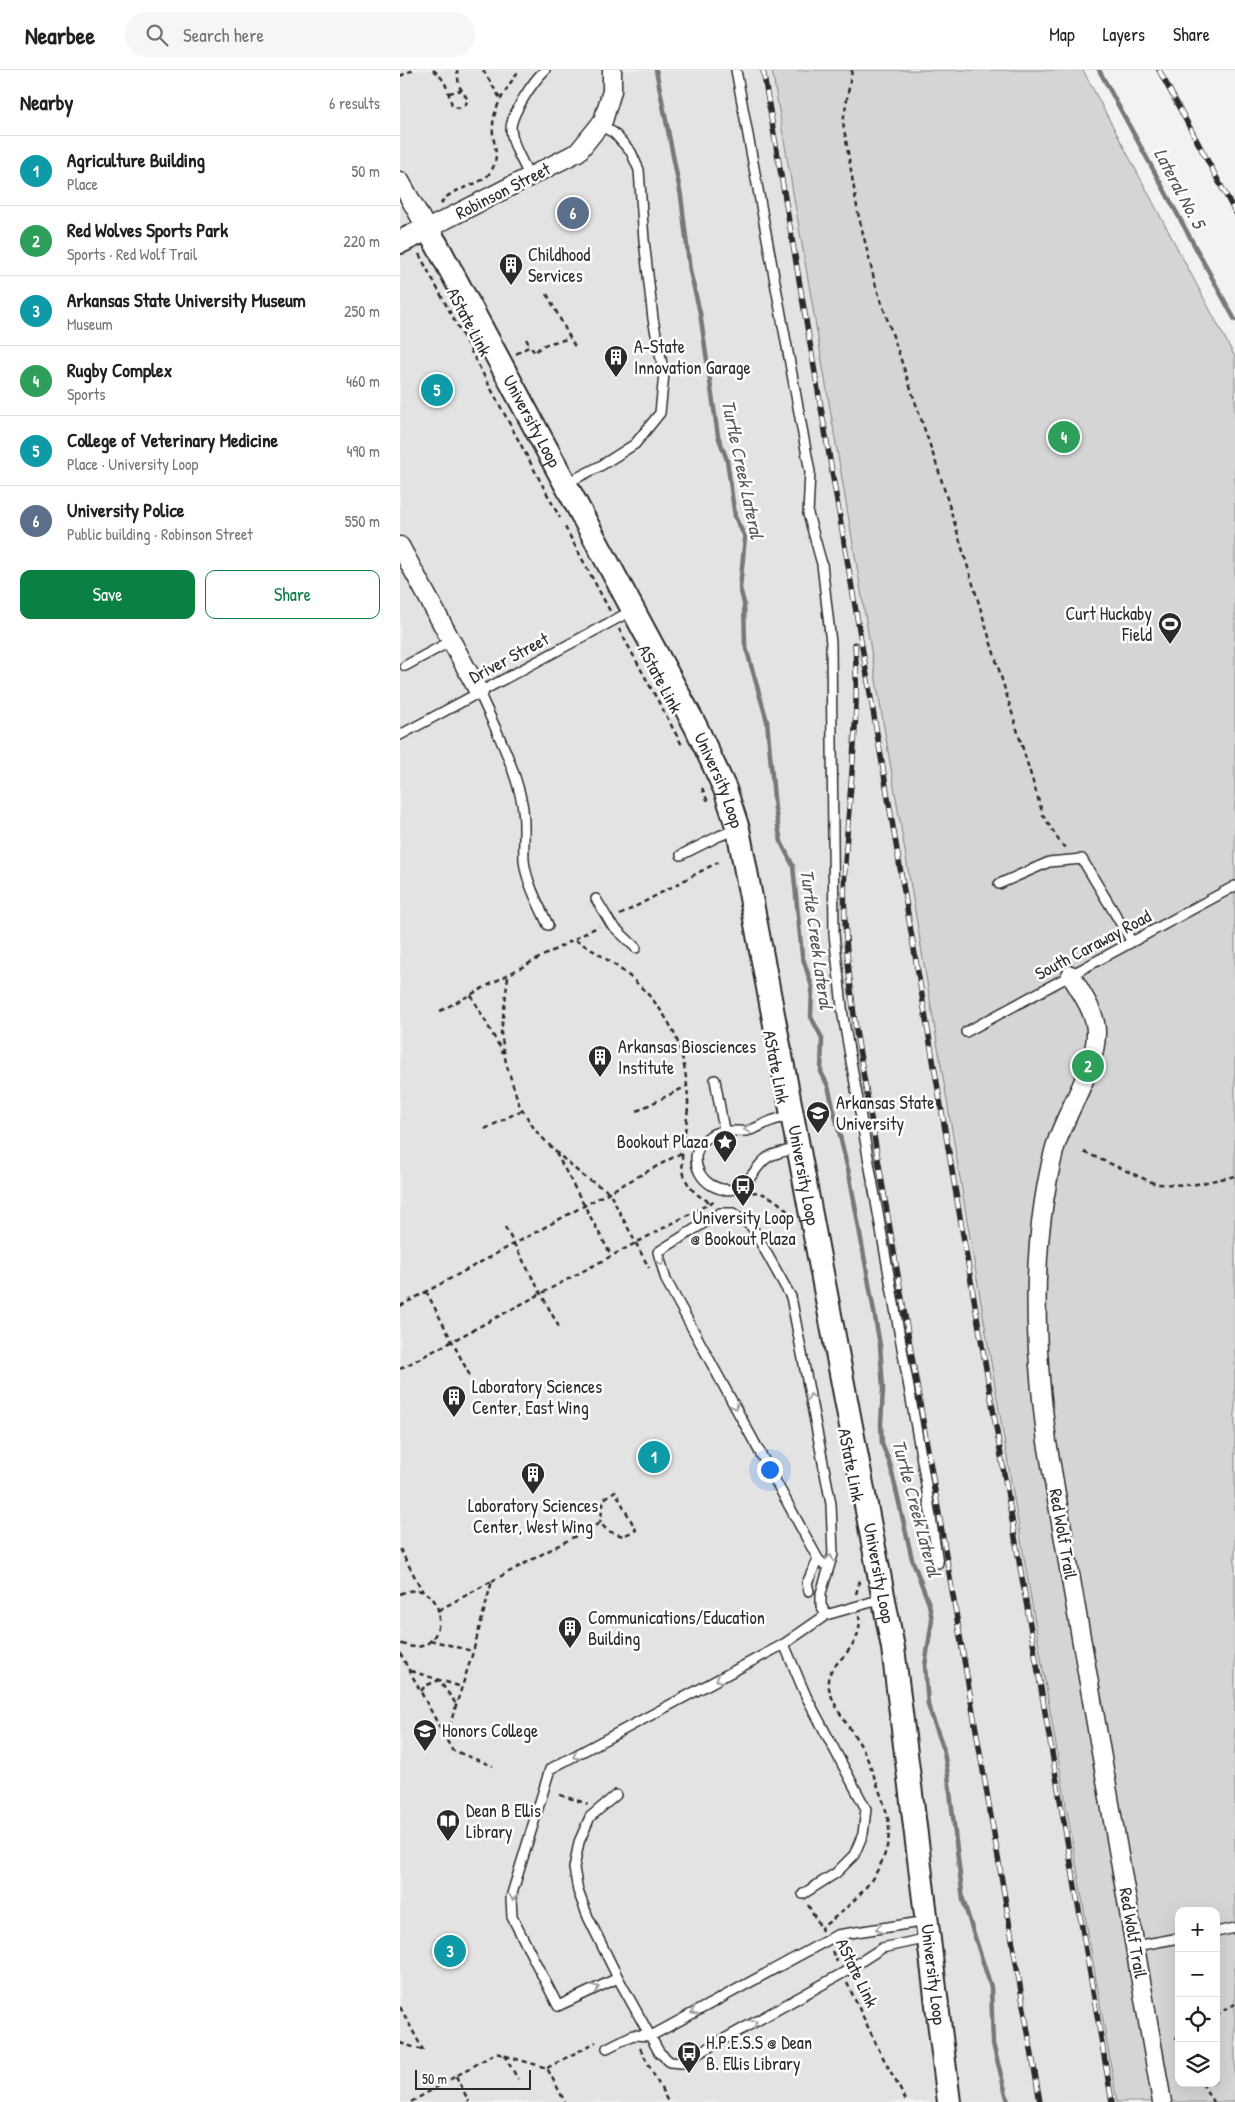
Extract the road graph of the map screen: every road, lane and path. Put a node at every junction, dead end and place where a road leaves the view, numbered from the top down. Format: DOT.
graph roads {
  1 [pos="413,70"];
  2 [pos="432,70"];
  3 [pos="457,70"];
  4 [pos="483,70"];
  5 [pos="519,70"];
  6 [pos="545,70"];
  7 [pos="612,70"];
  8 [pos="736,70"];
  9 [pos="852,70"];
  10 [pos="400,76"];
  11 [pos="462,90"];
  12 [pos="449,93"];
  13 [pos="500,98"];
  14 [pos="600,125"];
  15 [pos="530,177"];
  16 [pos="400,181"];
  17 [pos="441,207"];
  18 [pos="412,236"];
  19 [pos="547,294"];
  20 [pos="526,338"];
  21 [pos="570,338"];
  22 [pos="530,346"];
  23 [pos="576,349"];
  24 [pos="514,355"];
  25 [pos="565,484"];
  26 [pos="400,546"];
  27 [pos="624,614"];
  28 [pos="451,641"];
  29 [pos="405,666"];
  30 [pos="479,692"];
  31 [pos="400,735"];
  32 [pos="685,750"];
  33 [pos="700,783"];
  34 [pos="710,806"];
  35 [pos="738,829"];
  36 [pos="681,855"];
  37 [pos="1082,859"];
  38 [pos="718,862"];
  39 [pos="999,884"];
  40 [pos="1235,886"];
  41 [pos="596,899"];
  42 [pos="619,916"];
  43 [pos="548,925"];
  44 [pos="600,925"];
  45 [pos="575,940"];
  46 [pos="1132,942"];
  47 [pos="636,948"];
  48 [pos="1071,975"];
  49 [pos="508,976"];
  50 [pos="471,995"];
  51 [pos="440,1011"];
  52 [pos="966,1032"];
  53 [pos="505,1057"];
  54 [pos="715,1080"];
  55 [pos="687,1086"];
  56 [pos="522,1110"];
  57 [pos="637,1111"];
  58 [pos="794,1116"];
  59 [pos="485,1129"];
  60 [pos="724,1130"];
  61 [pos="687,1148"];
  62 [pos="799,1148"];
  63 [pos="555,1151"];
  64 [pos="682,1152"];
  65 [pos="1084,1152"];
  66 [pos="1235,1176"];
  67 [pos="608,1192"];
  68 [pos="750,1192"];
  69 [pos="712,1196"];
  70 [pos="709,1202"];
  71 [pos="721,1204"];
  72 [pos="584,1206"];
  73 [pos="790,1206"];
  74 [pos="505,1227"];
  75 [pos="635,1242"];
  76 [pos="514,1244"];
  77 [pos="611,1255"];
  78 [pos="652,1273"];
  79 [pos="426,1291"];
  80 [pos="540,1293"];
  81 [pos="400,1306"];
  82 [pos="560,1329"];
  83 [pos="451,1341"];
  84 [pos="400,1369"];
  85 [pos="470,1376"];
  86 [pos="600,1523"];
  87 [pos="400,1549"];
  88 [pos="818,1559"];
  89 [pos="938,1563"];
  90 [pos="829,1564"];
  91 [pos="860,1580"];
  92 [pos="492,1581"];
  93 [pos="809,1591"];
  94 [pos="423,1592"];
  95 [pos="400,1594"];
  96 [pos="883,1598"];
  97 [pos="858,1604"];
  98 [pos="439,1610"];
  99 [pos="826,1615"];
  100 [pos="430,1640"];
  101 [pos="400,1643"];
  102 [pos="784,1644"];
  103 [pos="473,1652"];
  104 [pos="400,1654"];
  105 [pos="409,1670"];
  106 [pos="439,1680"];
  107 [pos="462,1687"];
  108 [pos="421,1692"];
  109 [pos="456,1704"];
  110 [pos="446,1737"];
  111 [pos="493,1766"];
  112 [pos="560,1795"];
  113 [pos="616,1795"];
  114 [pos="592,1806"];
  115 [pos="803,1894"];
  116 [pos="820,1928"];
  117 [pos="1235,1928"];
  118 [pos="928,1929"];
  119 [pos="1220,1931"];
  120 [pos="1175,1939"];
  121 [pos="827,1940"];
  122 [pos="1136,1946"];
  123 [pos="843,1974"];
  124 [pos="618,1978"];
  125 [pos="1235,2004"];
  126 [pos="400,2007"];
  127 [pos="1220,2013"];
  128 [pos="651,2036"];
  129 [pos="603,2038"];
  130 [pos="400,2043"];
  131 [pos="638,2046"];
  132 [pos="607,2048"];
  133 [pos="503,2053"];
  134 [pos="547,2068"];
  135 [pos="456,2076"];
  136 [pos="518,2079"];
  137 [pos="1205,2087"];
  138 [pos="411,2102"];
  139 [pos="469,2102"];
  140 [pos="565,2102"];
  141 [pos="668,2102"];
  142 [pos="907,2102"];
  143 [pos="949,2102"];
  144 [pos="1162,2102"];
  145 [pos="1214,2102"];
  1 -- 10 [label="path"];
  2 -- 12 [label="path"];
  3 -- 11 [label="path"];
  4 -- 13 [label="path"];
  5 -- 13 [label="path"];
  6 -- 15 [label="lane"];
  7 -- 14 [label="street"];
  8 -- 89 [label="lane"];
  9 -- 37 [label="path"];
  11 -- 12 [label="path"];
  11 -- 12 [label="path"];
  13 -- 17 [label="path"];
  14 -- 15 [label="street, Robinson Street"];
  14 -- 25 [label="lane"];
  15 -- 18 [label="street, Robinson Street"];
  16 -- 18 [label="street"];
  18 -- 25 [label="street, University Loop"];
  18 -- 27 [label="path, AState Link"];
  19 -- 21 [label="path"];
  20 -- 22 [label="path"];
  21 -- 22 [label="path"];
  21 -- 23 [label="path"];
  22 -- 24 [label="path"];
  25 -- 27 [label="street, University Loop"];
  26 -- 28 [label="street"];
  27 -- 30 [label="lane, Driver Street"];
  27 -- 32 [label="path, AState Link"];
  27 -- 35 [label="street, University Loop"];
  28 -- 29 [label="lane"];
  28 -- 30 [label="street"];
  30 -- 31 [label="lane, Driver Street"];
  30 -- 43 [label="lane"];
  33 -- 34 [label="path"];
  35 -- 36 [label="lane"];
  35 -- 58 [label="street, University Loop"];
  37 -- 39 [label="lane"];
  37 -- 46 [label="lane"];
  38 -- 42 [label="path"];
  40 -- 46 [label="lane, South Caraway Road"];
  41 -- 47 [label="lane"];
  44 -- 45 [label="path"];
  45 -- 49 [label="path"];
  45 -- 55 [label="path"];
  46 -- 48 [label="lane, South Caraway Road"];
  48 -- 52 [label="lane, South Caraway Road"];
  48 -- 122 [label="street, Red Wolf Trail"];
  49 -- 50 [label="path"];
  49 -- 53 [label="path"];
  50 -- 51 [label="path"];
  50 -- 53 [label="path"];
  53 -- 56 [label="path"];
  54 -- 60 [label="lane"];
  55 -- 57 [label="path"];
  55 -- 64 [label="path"];
  56 -- 59 [label="path"];
  56 -- 63 [label="path"];
  58 -- 60 [label="lane, one-way"];
  58 -- 62 [label="street, University Loop"];
  60 -- 62 [label="lane"];
  61 -- 64 [label="path"];
  62 -- 96 [label="street, University Loop"];
  63 -- 67 [label="path"];
  63 -- 72 [label="path"];
  64 -- 67 [label="path"];
  64 -- 70 [label="path"];
  65 -- 66 [label="path"];
  67 -- 72 [label="path"];
  67 -- 75 [label="path"];
  68 -- 73 [label="path"];
  69 -- 70 [label="path"];
  70 -- 71 [label="path"];
  70 -- 75 [label="path"];
  72 -- 76 [label="path"];
  72 -- 77 [label="path"];
  74 -- 76 [label="path"];
  75 -- 77 [label="path"];
  75 -- 78 [label="path"];
  76 -- 79 [label="path"];
  76 -- 80 [label="path"];
  77 -- 80 [label="path"];
  79 -- 81 [label="path"];
  79 -- 83 [label="path"];
  80 -- 82 [label="path"];
  80 -- 83 [label="path"];
  83 -- 84 [label="path"];
  83 -- 85 [label="path"];
  86 -- 86 [label="path"];
  86 -- 92 [label="path"];
  87 -- 94 [label="path"];
  88 -- 90 [label="lane"];
  90 -- 88 [label="lane, one-way"];
  88 -- 93 [label="lane"];
  90 -- 99 [label="lane"];
  91 -- 97 [label="path, AState Link"];
  92 -- 98 [label="path"];
  92 -- 103 [label="path"];
  94 -- 95 [label="path"];
  94 -- 98 [label="path"];
  96 -- 97 [label="lane"];
  96 -- 118 [label="street, University Loop"];
  97 -- 99 [label="lane"];
  97 -- 116 [label="path, AState Link"];
  98 -- 100 [label="path"];
  99 -- 102 [label="lane"];
  100 -- 101 [label="path"];
  100 -- 103 [label="path"];
  102 -- 115 [label="lane"];
  102 -- 124 [label="lane, one-way"];
  103 -- 107 [label="path"];
  104 -- 105 [label="path"];
  105 -- 106 [label="path"];
  105 -- 108 [label="path"];
  106 -- 107 [label="path"];
  106 -- 108 [label="path"];
  106 -- 109 [label="path"];
  107 -- 109 [label="path"];
  108 -- 110 [label="path"];
  109 -- 110 [label="path"];
  110 -- 111 [label="path"];
  112 -- 114 [label="path"];
  113 -- 124 [label="lane"];
  115 -- 116 [label="path"];
  116 -- 121 [label="path, AState Link"];
  117 -- 119 [label="lane"];
  118 -- 121 [label="lane, one-way"];
  118 -- 123 [label="lane"];
  118 -- 143 [label="street, University Loop"];
  120 -- 122 [label="lane"];
  121 -- 123 [label="path, AState Link"];
  121 -- 128 [label="lane, one-way"];
  122 -- 144 [label="street, Red Wolf Trail"];
  128 -- 123 [label="lane, one-way"];
  123 -- 142 [label="path, AState Link"];
  124 -- 128 [label="lane"];
  125 -- 127 [label="path"];
  126 -- 130 [label="path"];
  128 -- 132 [label="lane"];
  129 -- 134 [label="path"];
  131 -- 141 [label="path"];
  133 -- 134 [label="path"];
  133 -- 135 [label="path"];
  133 -- 136 [label="path"];
  134 -- 140 [label="path"];
  135 -- 138 [label="path"];
  135 -- 139 [label="path"];
  137 -- 145 [label="path"];
}
